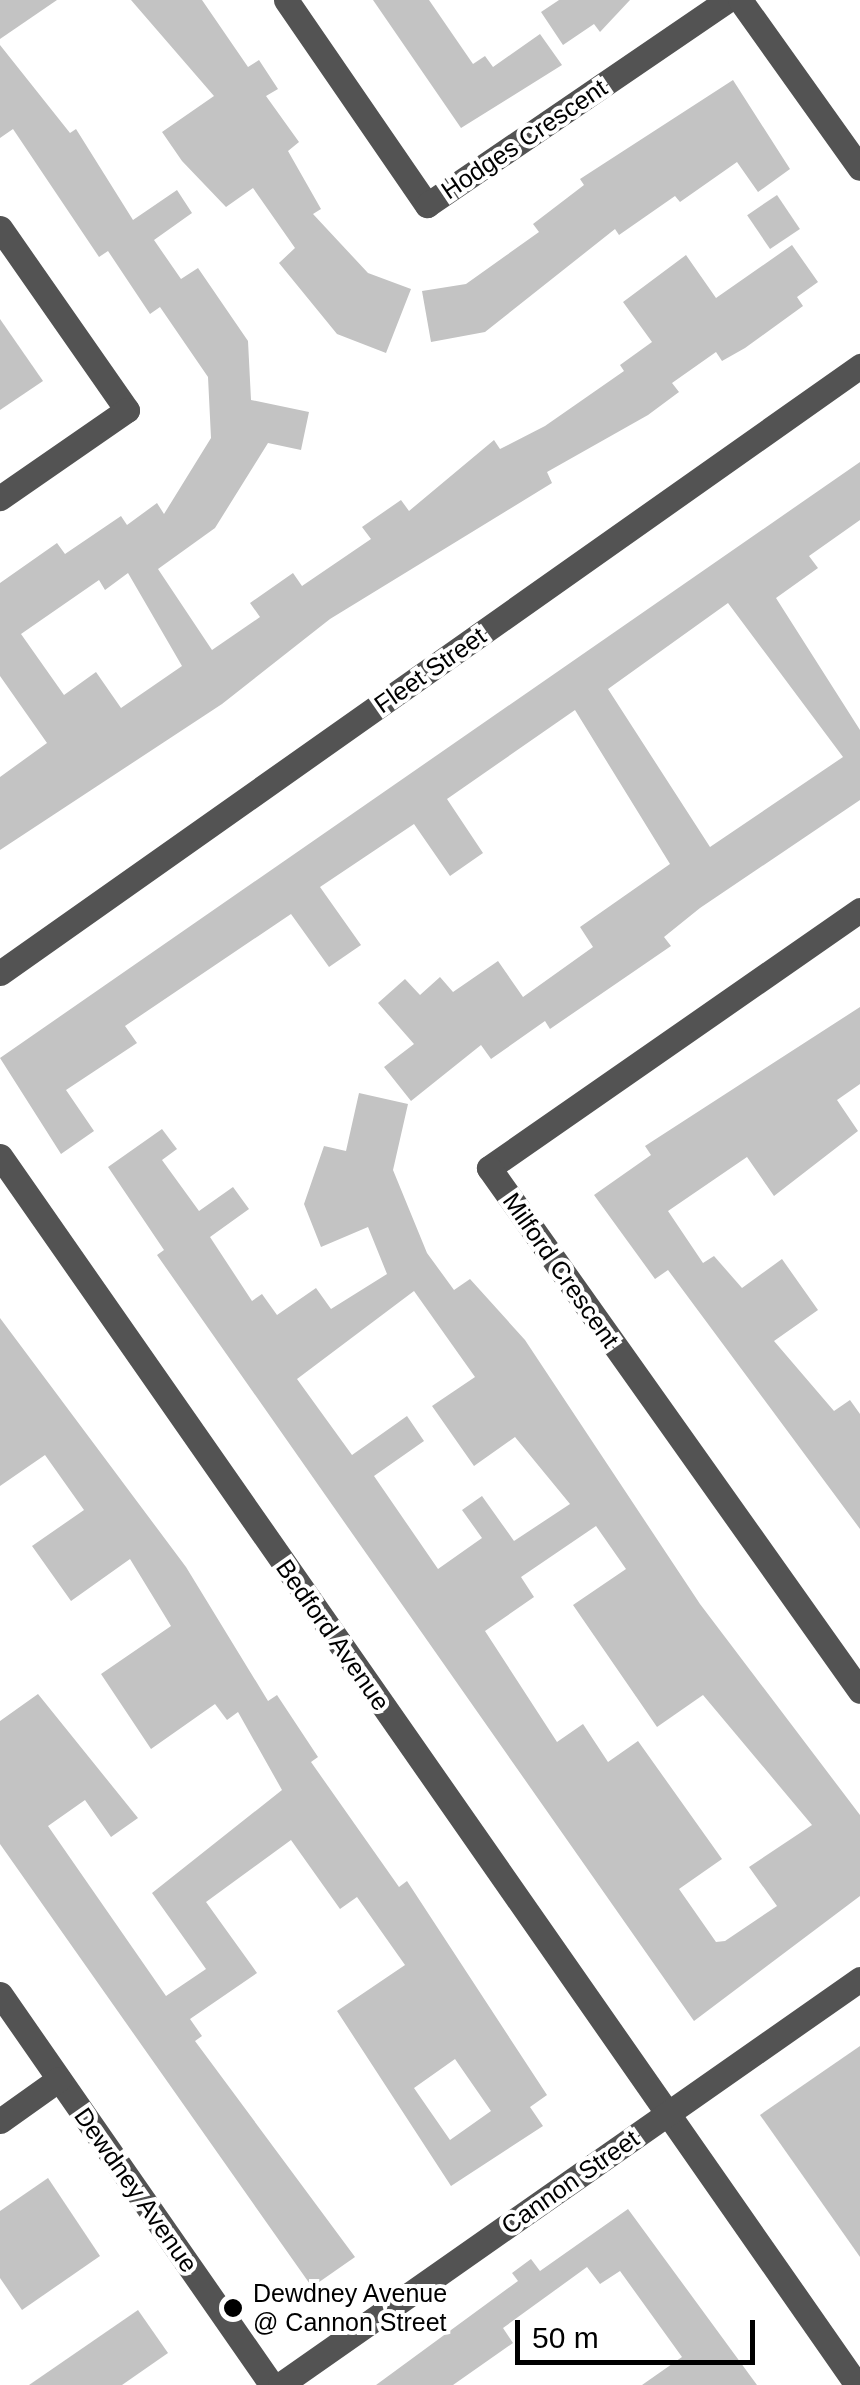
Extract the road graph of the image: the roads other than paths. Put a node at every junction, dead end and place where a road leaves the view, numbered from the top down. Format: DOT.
graph roads {
  1 [pos="286,0"];
  2 [pos="728,0"];
  3 [pos="740,0"];
  4 [pos="860,168"];
  5 [pos="0,228"];
  6 [pos="860,366"];
  7 [pos="0,498"];
  8 [pos="860,910"];
  9 [pos="0,973"];
  10 [pos="0,1156"];
  11 [pos="860,1691"];
  12 [pos="860,1979"];
  13 [pos="0,1994"];
  14 [pos="59,2080"];
  15 [pos="667,2114"];
  16 [pos="0,2121"];
  17 [pos="276,2385"];
  18 [pos="857,2385"];
  1 -- 2 [label="street, Hodges Crescent"];
  3 -- 4 [label="street"];
  5 -- 7 [label="street"];
  6 -- 9 [label="street, Fleet Street"];
  8 -- 11 [label="street, Milford Crescent"];
  10 -- 15 [label="street, Bedford Avenue"];
  12 -- 15 [label="street, Cannon Street"];
  13 -- 14 [label="street, Dewdney Avenue"];
  14 -- 16 [label="street"];
  14 -- 17 [label="street, Dewdney Avenue"];
  15 -- 17 [label="street, Cannon Street"];
  15 -- 18 [label="street, Bedford Avenue"];
}
